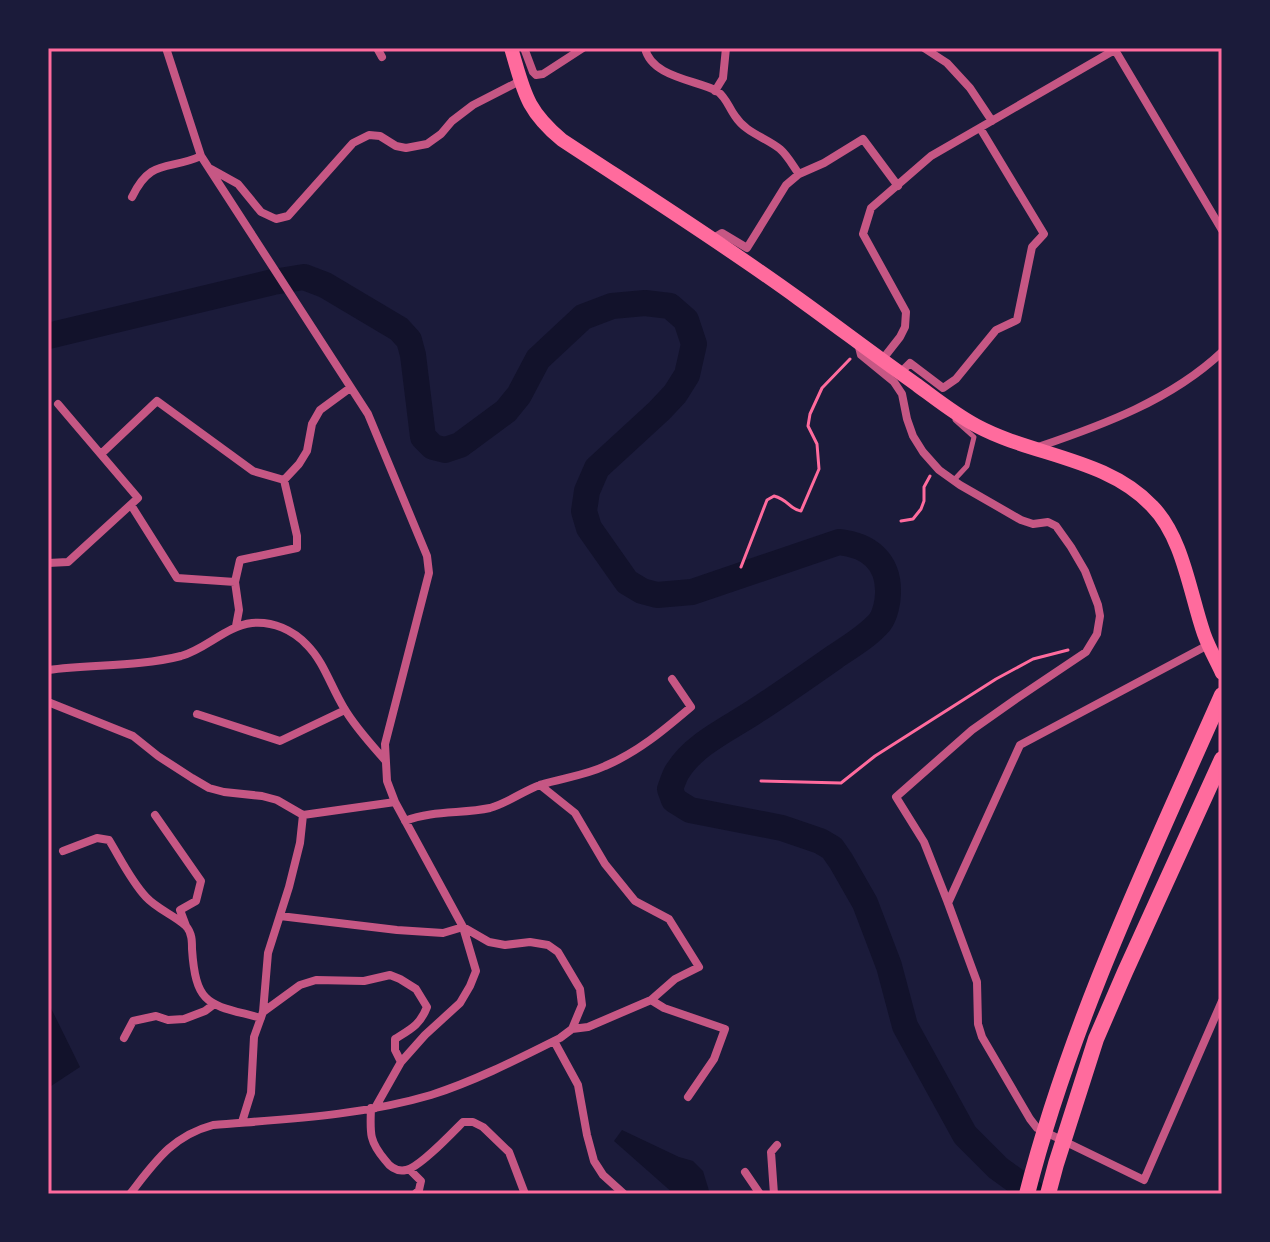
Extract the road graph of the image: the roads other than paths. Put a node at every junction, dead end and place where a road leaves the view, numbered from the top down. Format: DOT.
graph roads {
  1 [pos="166,48"];
  2 [pos="377,48"];
  3 [pos="511,48"];
  4 [pos="524,48"];
  5 [pos="583,48"];
  6 [pos="645,48"];
  7 [pos="726,48"];
  8 [pos="924,48"];
  9 [pos="1116,49"];
  10 [pos="382,57"];
  11 [pos="520,81"];
  12 [pos="715,91"];
  13 [pos="992,121"];
  14 [pos="980,128"];
  15 [pos="201,156"];
  16 [pos="210,169"];
  17 [pos="799,174"];
  18 [pos="898,186"];
  19 [pos="132,197"];
  20 [pos="1222,230"];
  21 [pos="712,239"];
  22 [pos="859,346"];
  23 [pos="1222,352"];
  24 [pos="882,360"];
  25 [pos="900,373"];
  26 [pos="350,388"];
  27 [pos="58,404"];
  28 [pos="953,411"];
  29 [pos="1033,448"];
  30 [pos="101,454"];
  31 [pos="284,480"];
  32 [pos="953,480"];
  33 [pos="131,505"];
  34 [pos="48,563"];
  35 [pos="235,582"];
  36 [pos="236,626"];
  37 [pos="1208,645"];
  38 [pos="48,670"];
  39 [pos="1222,673"];
  40 [pos="672,679"];
  41 [pos="1222,695"];
  42 [pos="48,702"];
  43 [pos="345,710"];
  44 [pos="197,714"];
  45 [pos="1222,759"];
  46 [pos="385,760"];
  47 [pos="540,785"];
  48 [pos="395,802"];
  49 [pos="155,815"];
  50 [pos="303,815"];
  51 [pos="405,821"];
  52 [pos="63,851"];
  53 [pos="948,903"];
  54 [pos="280,916"];
  55 [pos="186,927"];
  56 [pos="463,927"];
  57 [pos="651,1000"];
  58 [pos="1222,1001"];
  59 [pos="213,1005"];
  60 [pos="262,1015"];
  61 [pos="572,1029"];
  62 [pos="124,1038"];
  63 [pos="554,1041"];
  64 [pos="401,1062"];
  65 [pos="688,1097"];
  66 [pos="373,1108"];
  67 [pos="242,1122"];
  68 [pos="777,1145"];
  69 [pos="410,1170"];
  70 [pos="745,1172"];
  71 [pos="130,1194"];
  72 [pos="415,1194"];
  73 [pos="525,1194"];
  74 [pos="624,1194"];
  75 [pos="760,1194"];
  76 [pos="774,1194"];
  77 [pos="1027,1194"];
  78 [pos="1048,1194"];
  1 -- 15 [label="street"];
  2 -- 10 [label="street"];
  3 -- 11 [label="main road"];
  4 -- 5 [label="street"];
  6 -- 12 [label="street"];
  7 -- 12 [label="street"];
  8 -- 13 [label="street"];
  9 -- 13 [label="street"];
  9 -- 20 [label="street"];
  11 -- 16 [label="street"];
  11 -- 21 [label="main road"];
  12 -- 17 [label="street"];
  13 -- 14 [label="street"];
  14 -- 18 [label="street"];
  14 -- 25 [label="street"];
  15 -- 16 [label="street"];
  15 -- 19 [label="street"];
  16 -- 26 [label="street"];
  17 -- 18 [label="street"];
  17 -- 21 [label="street"];
  18 -- 24 [label="street"];
  21 -- 22 [label="main road"];
  22 -- 24 [label="main road"];
  22 -- 32 [label="street"];
  23 -- 29 [label="street"];
  24 -- 25 [label="main road"];
  25 -- 28 [label="main road"];
  26 -- 31 [label="street"];
  26 -- 46 [label="street"];
  27 -- 30 [label="street"];
  28 -- 29 [label="main road"];
  28 -- 32 [label="lane"];
  29 -- 37 [label="main road"];
  30 -- 31 [label="street"];
  30 -- 33 [label="street"];
  31 -- 35 [label="street"];
  32 -- 53 [label="street"];
  33 -- 34 [label="street"];
  33 -- 35 [label="street"];
  35 -- 36 [label="street"];
  36 -- 38 [label="street"];
  36 -- 43 [label="street"];
  37 -- 39 [label="main road"];
  37 -- 53 [label="street"];
  40 -- 47 [label="street"];
  41 -- 77 [label="highway"];
  42 -- 50 [label="street"];
  43 -- 44 [label="street"];
  43 -- 46 [label="street"];
  45 -- 78 [label="highway"];
  46 -- 48 [label="street"];
  47 -- 51 [label="street"];
  47 -- 57 [label="street"];
  48 -- 50 [label="street"];
  48 -- 51 [label="street"];
  49 -- 55 [label="street"];
  50 -- 54 [label="street"];
  51 -- 56 [label="street"];
  52 -- 55 [label="street"];
  53 -- 58 [label="street"];
  54 -- 56 [label="street"];
  54 -- 60 [label="street"];
  55 -- 59 [label="street"];
  56 -- 61 [label="street"];
  56 -- 64 [label="street"];
  57 -- 61 [label="street"];
  57 -- 65 [label="street"];
  59 -- 60 [label="street"];
  59 -- 62 [label="street"];
  60 -- 64 [label="street"];
  60 -- 67 [label="street"];
  61 -- 63 [label="street"];
  63 -- 66 [label="street"];
  63 -- 74 [label="street"];
  64 -- 66 [label="street"];
  66 -- 67 [label="street"];
  66 -- 69 [label="street"];
  67 -- 71 [label="street"];
  68 -- 76 [label="street"];
  69 -- 72 [label="street"];
  69 -- 73 [label="street"];
  70 -- 75 [label="street"];
}
